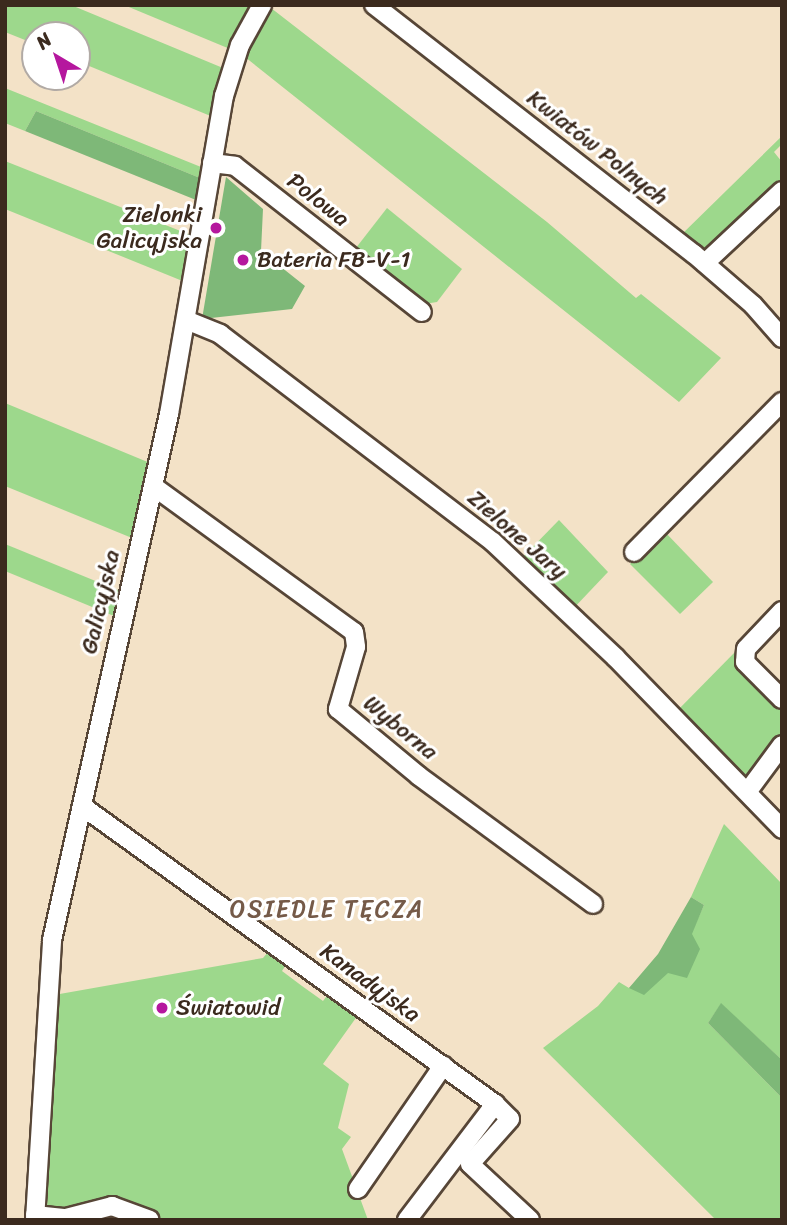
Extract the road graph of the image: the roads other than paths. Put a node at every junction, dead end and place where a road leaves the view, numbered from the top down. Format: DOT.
graph roads {
  1 [pos="262,5"];
  2 [pos="374,5"];
  3 [pos="212,163"];
  4 [pos="782,191"];
  5 [pos="705,263"];
  6 [pos="422,312"];
  7 [pos="186,320"];
  8 [pos="782,338"];
  9 [pos="782,402"];
  10 [pos="153,486"];
  11 [pos="634,552"];
  12 [pos="782,611"];
  13 [pos="782,699"];
  14 [pos="782,746"];
  15 [pos="748,791"];
  16 [pos="82,806"];
  17 [pos="782,829"];
  18 [pos="593,904"];
  19 [pos="443,1066"];
  20 [pos="495,1104"];
  21 [pos="358,1189"];
  22 [pos="35,1217"];
  23 [pos="150,1220"];
  24 [pos="407,1220"];
  25 [pos="530,1220"];
  1 -- 3 [label="street, Galicyjska"];
  2 -- 5 [label="street, Kwiatów Polnych"];
  3 -- 6 [label="street, Polowa"];
  3 -- 7 [label="street, Galicyjska"];
  4 -- 5 [label="street"];
  5 -- 8 [label="street, Kwiatów Polnych"];
  7 -- 10 [label="street, Galicyjska"];
  7 -- 15 [label="street, Zielone Jary"];
  9 -- 11 [label="street"];
  10 -- 16 [label="street, Galicyjska"];
  10 -- 18 [label="street, Wyborna"];
  12 -- 13 [label="street"];
  14 -- 15 [label="street"];
  15 -- 17 [label="street, Zielone Jary"];
  16 -- 19 [label="street, Kanadyjska"];
  16 -- 22 [label="street, Galicyjska"];
  19 -- 20 [label="street, Kanadyjska"];
  19 -- 21 [label="street"];
  20 -- 24 [label="street"];
  20 -- 25 [label="street"];
  22 -- 23 [label="street"];
}
